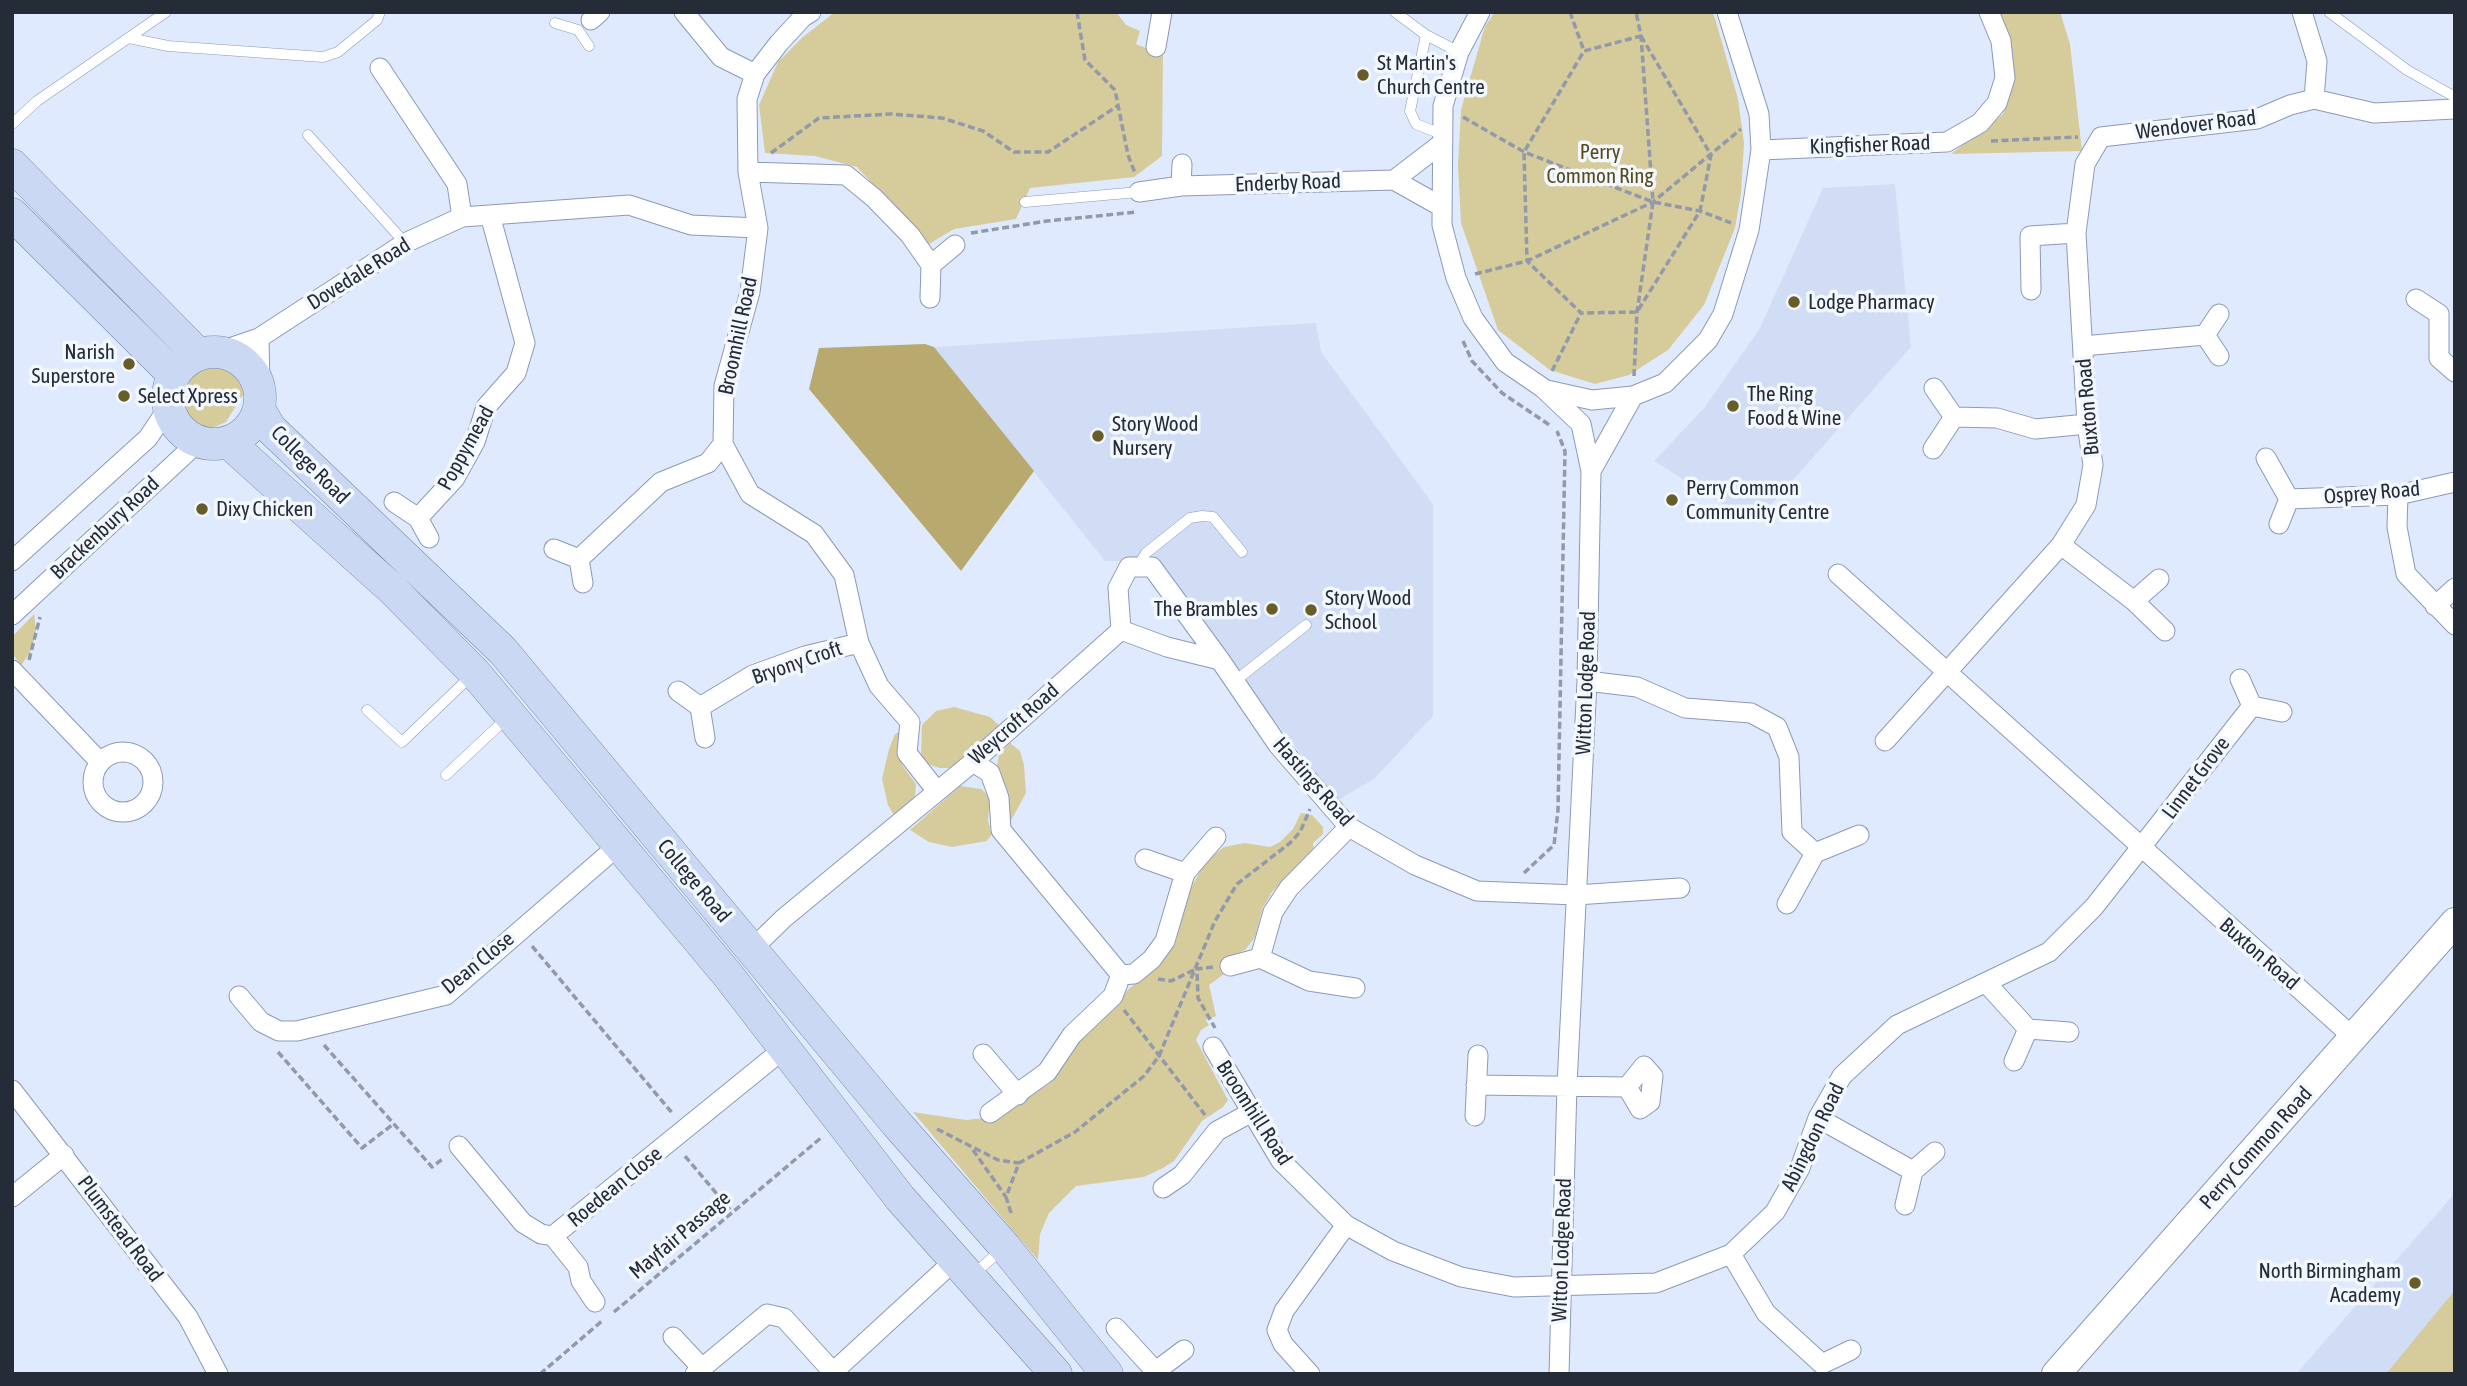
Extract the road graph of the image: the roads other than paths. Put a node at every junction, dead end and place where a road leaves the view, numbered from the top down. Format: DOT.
graph roads {
  1 [pos="166,12"];
  2 [pos="380,12"];
  3 [pos="684,12"];
  4 [pos="811,12"];
  5 [pos="1162,12"];
  6 [pos="1395,12"];
  7 [pos="1480,12"];
  8 [pos="1727,12"];
  9 [pos="1989,12"];
  10 [pos="2302,12"];
  11 [pos="2329,12"];
  12 [pos="590,21"];
  13 [pos="555,23"];
  14 [pos="1426,35"];
  15 [pos="129,38"];
  16 [pos="589,46"];
  17 [pos="1156,47"];
  18 [pos="1459,52"];
  19 [pos="380,68"];
  20 [pos="755,74"];
  21 [pos="2455,97"];
  22 [pos="2314,99"];
  23 [pos="2455,109"];
  24 [pos="12,124"];
  25 [pos="308,135"];
  26 [pos="2101,136"];
  27 [pos="1441,139"];
  28 [pos="1761,150"];
  29 [pos="1182,164"];
  30 [pos="12,165"];
  31 [pos="748,172"];
  32 [pos="1394,180"];
  33 [pos="1181,186"];
  34 [pos="1139,192"];
  35 [pos="1025,202"];
  36 [pos="1442,206"];
  37 [pos="12,214"];
  38 [pos="490,215"];
  39 [pos="463,216"];
  40 [pos="758,228"];
  41 [pos="2076,233"];
  42 [pos="405,243"];
  43 [pos="955,245"];
  44 [pos="931,265"];
  45 [pos="2031,290"];
  46 [pos="930,298"];
  47 [pos="2416,299"];
  48 [pos="2447,311"];
  49 [pos="2219,314"];
  50 [pos="2205,335"];
  51 [pos="259,338"];
  52 [pos="2083,346"];
  53 [pos="209,352"];
  54 [pos="2219,356"];
  55 [pos="2455,372"];
  56 [pos="173,374"];
  57 [pos="1934,387"];
  58 [pos="1543,388"];
  59 [pos="1633,396"];
  60 [pos="259,398"];
  61 [pos="168,408"];
  62 [pos="1954,417"];
  63 [pos="2087,424"];
  64 [pos="234,440"];
  65 [pos="198,442"];
  66 [pos="723,444"];
  67 [pos="1933,449"];
  68 [pos="2266,458"];
  69 [pos="1591,471"];
  70 [pos="2455,482"];
  71 [pos="2398,495"];
  72 [pos="2289,499"];
  73 [pos="394,502"];
  74 [pos="418,518"];
  75 [pos="2278,524"];
  76 [pos="429,538"];
  77 [pos="2061,545"];
  78 [pos="554,549"];
  79 [pos="1242,552"];
  80 [pos="579,559"];
  81 [pos="12,561"];
  82 [pos="1138,567"];
  83 [pos="1838,574"];
  84 [pos="2159,579"];
  85 [pos="583,583"];
  86 [pos="2455,588"];
  87 [pos="2134,601"];
  88 [pos="2435,606"];
  89 [pos="12,615"];
  90 [pos="1306,625"];
  91 [pos="2455,625"];
  92 [pos="1121,630"];
  93 [pos="2165,631"];
  94 [pos="859,643"];
  95 [pos="1220,660"];
  96 [pos="15,673"];
  97 [pos="475,673"];
  98 [pos="1946,674"];
  99 [pos="2240,679"];
  100 [pos="1235,681"];
  101 [pos="1587,681"];
  102 [pos="678,691"];
  103 [pos="2252,706"];
  104 [pos="700,707"];
  105 [pos="367,710"];
  106 [pos="2282,712"];
  107 [pos="510,715"];
  108 [pos="705,738"];
  109 [pos="1885,741"];
  110 [pos="100,762"];
  111 [pos="973,762"];
  112 [pos="446,775"];
  113 [pos="936,790"];
  114 [pos="1349,827"];
  115 [pos="1859,835"];
  116 [pos="1216,836"];
  117 [pos="619,845"];
  118 [pos="2141,850"];
  119 [pos="1815,853"];
  120 [pos="1145,859"];
  121 [pos="1185,873"];
  122 [pos="1680,888"];
  123 [pos="1576,895"];
  124 [pos="1787,904"];
  125 [pos="2455,922"];
  126 [pos="1260,958"];
  127 [pos="739,962"];
  128 [pos="1230,966"];
  129 [pos="1121,975"];
  130 [pos="1987,985"];
  131 [pos="1355,988"];
  132 [pos="239,996"];
  133 [pos="2028,1029"];
  134 [pos="2069,1031"];
  135 [pos="2354,1038"];
  136 [pos="786,1047"];
  137 [pos="1213,1047"];
  138 [pos="984,1054"];
  139 [pos="1478,1055"];
  140 [pos="2014,1061"];
  141 [pos="1476,1085"];
  142 [pos="1567,1085"];
  143 [pos="1627,1087"];
  144 [pos="12,1090"];
  145 [pos="1018,1095"];
  146 [pos="990,1113"];
  147 [pos="1250,1113"];
  148 [pos="1475,1116"];
  149 [pos="1818,1118"];
  150 [pos="459,1146"];
  151 [pos="1934,1152"];
  152 [pos="64,1155"];
  153 [pos="1913,1171"];
  154 [pos="1163,1188"];
  155 [pos="12,1197"];
  156 [pos="1905,1205"];
  157 [pos="1346,1225"];
  158 [pos="554,1236"];
  159 [pos="1004,1247"];
  160 [pos="1731,1254"];
  161 [pos="962,1269"];
  162 [pos="1560,1287"];
  163 [pos="596,1302"];
  164 [pos="1115,1328"];
  165 [pos="673,1337"];
  166 [pos="1184,1350"];
  167 [pos="1851,1350"];
  168 [pos="1821,1369"];
  169 [pos="698,1371"];
  170 [pos="1157,1372"];
  171 [pos="833,1373"];
  172 [pos="218,1374"];
  173 [pos="1056,1374"];
  174 [pos="1107,1374"];
  175 [pos="1310,1374"];
  176 [pos="1559,1374"];
  177 [pos="2056,1374"];
  1 -- 15 [label="lane"];
  2 -- 15 [label="lane"];
  3 -- 20 [label="street"];
  4 -- 20 [label="street"];
  5 -- 17 [label="street"];
  6 -- 14 [label="lane"];
  7 -- 18 [label="street, Witton Lodge Road"];
  8 -- 28 [label="street, Witton Lodge Road"];
  9 -- 28 [label="street, Kingfisher Road"];
  10 -- 22 [label="street"];
  11 -- 21 [label="lane"];
  12 -- 13 [label="lane"];
  12 -- 16 [label="lane"];
  14 -- 18 [label="lane"];
  14 -- 27 [label="lane"];
  15 -- 24 [label="lane"];
  18 -- 27 [label="street, Witton Lodge Road"];
  19 -- 39 [label="street"];
  20 -- 31 [label="street, Broomhill Road"];
  22 -- 23 [label="street"];
  22 -- 26 [label="street, Wendover Road"];
  25 -- 42 [label="lane"];
  26 -- 41 [label="street, Buxton Road"];
  27 -- 32 [label="street"];
  27 -- 36 [label="street, Witton Lodge Road"];
  28 -- 59 [label="street, Witton Lodge Road"];
  29 -- 33 [label="street"];
  30 -- 53 [label="main road"];
  31 -- 40 [label="street, Broomhill Road"];
  31 -- 44 [label="street"];
  32 -- 33 [label="street, Enderby Road"];
  32 -- 36 [label="street"];
  33 -- 34 [label="street, Enderby Road"];
  34 -- 35 [label="lane, Enderby Road"];
  36 -- 58 [label="street, Witton Lodge Road"];
  37 -- 56 [label="main road"];
  38 -- 39 [label="street"];
  38 -- 40 [label="street"];
  38 -- 74 [label="street, Poppymead"];
  39 -- 42 [label="street, Dovedale Road"];
  40 -- 66 [label="street, Broomhill Road"];
  41 -- 45 [label="street"];
  41 -- 52 [label="street, Buxton Road"];
  42 -- 51 [label="street, Dovedale Road"];
  43 -- 44 [label="street"];
  44 -- 46 [label="street"];
  47 -- 48 [label="street"];
  48 -- 55 [label="street"];
  49 -- 50 [label="street"];
  50 -- 52 [label="street"];
  50 -- 54 [label="street"];
  51 -- 53 [label="street, Dovedale Road"];
  51 -- 60 [label="street"];
  52 -- 63 [label="street, Buxton Road"];
  53 -- 56 [label="main road"];
  53 -- 60 [label="main road"];
  56 -- 61 [label="main road"];
  57 -- 62 [label="street"];
  58 -- 59 [label="street, Witton Lodge Road"];
  58 -- 69 [label="street, Witton Lodge Road"];
  59 -- 69 [label="street, Witton Lodge Road"];
  60 -- 64 [label="main road"];
  60 -- 127 [label="main road, College Road"];
  61 -- 65 [label="main road"];
  61 -- 81 [label="street, Brackenbury Road"];
  62 -- 63 [label="street"];
  62 -- 67 [label="street"];
  63 -- 77 [label="street, Buxton Road"];
  64 -- 65 [label="main road"];
  64 -- 97 [label="main road, College Road"];
  65 -- 89 [label="street, Brackenbury Road"];
  66 -- 80 [label="street"];
  66 -- 94 [label="street, Broomhill Road"];
  68 -- 72 [label="street"];
  69 -- 101 [label="street, Witton Lodge Road"];
  70 -- 71 [label="street, Osprey Road"];
  71 -- 72 [label="street, Osprey Road"];
  71 -- 88 [label="street"];
  72 -- 75 [label="street"];
  73 -- 74 [label="street"];
  74 -- 76 [label="street"];
  77 -- 87 [label="street"];
  77 -- 98 [label="street, Buxton Road"];
  78 -- 80 [label="street"];
  79 -- 82 [label="lane"];
  80 -- 85 [label="street"];
  82 -- 92 [label="street"];
  82 -- 95 [label="street"];
  83 -- 98 [label="street"];
  84 -- 87 [label="street"];
  86 -- 88 [label="street"];
  87 -- 93 [label="street"];
  88 -- 91 [label="street"];
  90 -- 100 [label="lane"];
  92 -- 95 [label="street"];
  92 -- 111 [label="street, Weycroft Road"];
  94 -- 104 [label="street, Bryony Croft"];
  94 -- 113 [label="street, Broomhill Road"];
  95 -- 100 [label="street, Hastings Road"];
  96 -- 110 [label="street"];
  97 -- 105 [label="lane"];
  97 -- 107 [label="main road, College Road"];
  98 -- 109 [label="street, Buxton Road"];
  98 -- 118 [label="street, Buxton Road"];
  99 -- 103 [label="street"];
  100 -- 114 [label="street, Hastings Road"];
  101 -- 119 [label="street"];
  101 -- 123 [label="street, Witton Lodge Road"];
  102 -- 104 [label="street"];
  103 -- 106 [label="street"];
  103 -- 118 [label="street, Linnet Grove"];
  104 -- 108 [label="street"];
  107 -- 112 [label="lane"];
  107 -- 117 [label="main road, College Road"];
  111 -- 113 [label="street, Weycroft Road"];
  111 -- 129 [label="street"];
  113 -- 127 [label="street, Weycroft Road"];
  114 -- 123 [label="street, Hastings Road"];
  114 -- 126 [label="street"];
  115 -- 119 [label="street"];
  116 -- 121 [label="street"];
  117 -- 127 [label="main road, College Road"];
  117 -- 132 [label="street, Dean Close"];
  118 -- 130 [label="street, Abingdon Road"];
  118 -- 135 [label="street, Buxton Road"];
  119 -- 124 [label="street"];
  120 -- 121 [label="street"];
  121 -- 129 [label="street"];
  122 -- 123 [label="street"];
  123 -- 142 [label="street, Witton Lodge Road"];
  125 -- 135 [label="street, Perry Common Road"];
  126 -- 128 [label="street"];
  126 -- 131 [label="street"];
  127 -- 136 [label="main road, College Road"];
  127 -- 159 [label="main road, College Road"];
  129 -- 145 [label="street"];
  130 -- 133 [label="street"];
  130 -- 149 [label="street, Abingdon Road"];
  133 -- 134 [label="street"];
  133 -- 140 [label="street"];
  135 -- 177 [label="street, Perry Common Road"];
  136 -- 158 [label="street, Roedean Close"];
  136 -- 161 [label="main road, College Road"];
  137 -- 147 [label="street, Broomhill Road"];
  138 -- 145 [label="street"];
  139 -- 141 [label="street"];
  141 -- 142 [label="street"];
  141 -- 148 [label="street"];
  142 -- 143 [label="street"];
  142 -- 162 [label="street, Witton Lodge Road"];
  144 -- 152 [label="street, Plumstead Road"];
  145 -- 146 [label="street"];
  147 -- 154 [label="street"];
  147 -- 157 [label="street, Broomhill Road"];
  149 -- 153 [label="street"];
  149 -- 160 [label="street, Abingdon Road"];
  150 -- 158 [label="street, Roedean Close"];
  151 -- 153 [label="street"];
  152 -- 155 [label="street"];
  152 -- 172 [label="street, Plumstead Road"];
  153 -- 156 [label="street"];
  157 -- 162 [label="street, Broomhill Road"];
  157 -- 175 [label="street"];
  158 -- 163 [label="street"];
  159 -- 161 [label="lane"];
  159 -- 174 [label="main road, College Road"];
  160 -- 162 [label="street, Abingdon Road"];
  160 -- 168 [label="street"];
  161 -- 171 [label="street"];
  161 -- 173 [label="main road, College Road"];
  162 -- 176 [label="street, Witton Lodge Road"];
  164 -- 170 [label="street"];
  165 -- 169 [label="street"];
  166 -- 170 [label="street"];
  167 -- 168 [label="street"];
  169 -- 171 [label="street"];
}
